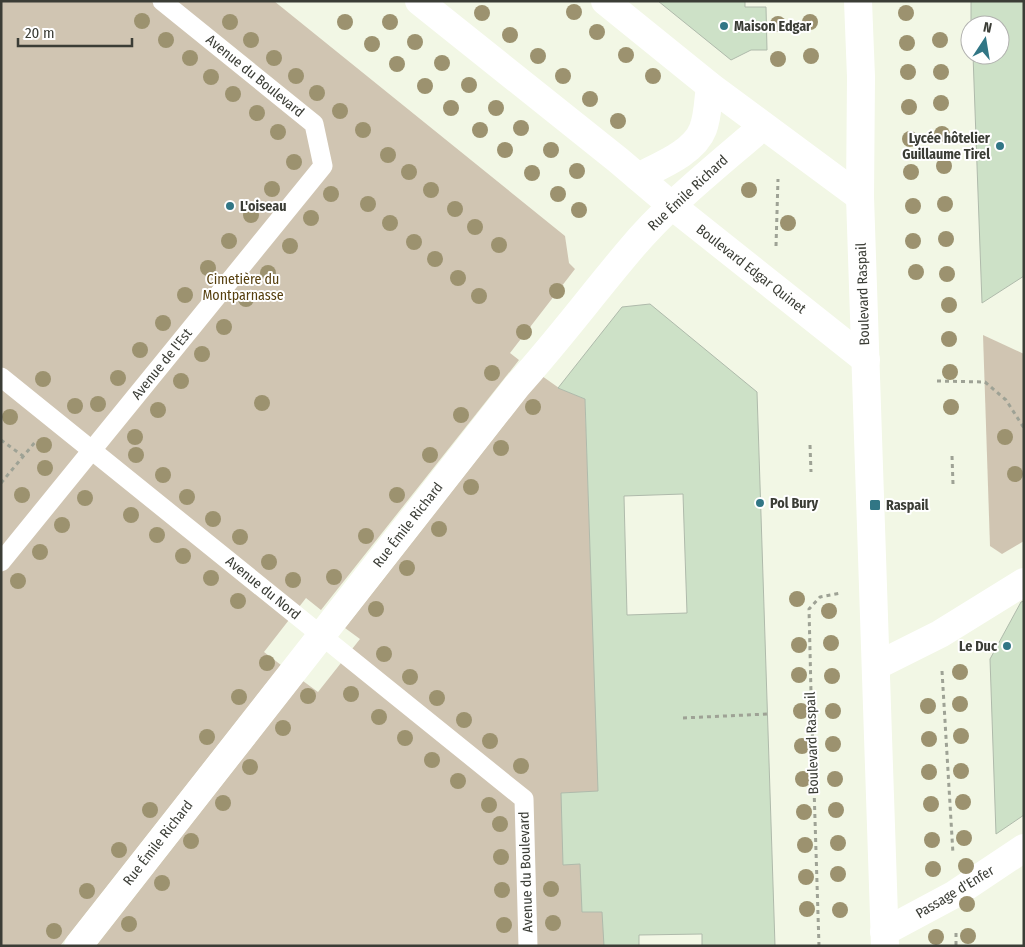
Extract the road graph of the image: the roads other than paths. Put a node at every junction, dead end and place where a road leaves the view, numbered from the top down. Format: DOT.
graph roads {
  1 [pos="162,1"];
  2 [pos="419,1"];
  3 [pos="605,1"];
  4 [pos="858,1"];
  5 [pos="710,86"];
  6 [pos="763,126"];
  7 [pos="322,166"];
  8 [pos="638,177"];
  9 [pos="860,197"];
  10 [pos="671,205"];
  11 [pos="866,360"];
  12 [pos="1,378"];
  13 [pos="92,450"];
  14 [pos="1,562"];
  15 [pos="1024,582"];
  16 [pos="322,635"];
  17 [pos="876,666"];
  18 [pos="524,798"];
  19 [pos="1024,848"];
  20 [pos="884,939"];
  21 [pos="78,946"];
  22 [pos="528,946"];
  1 -- 7 [label="lane, Avenue du Boulevard"];
  2 -- 8 [label="street, Boulevard Edgar Quinet"];
  3 -- 5 [label="street"];
  4 -- 9 [label="street, Boulevard Raspail"];
  5 -- 6 [label="street"];
  5 -- 8 [label="street"];
  6 -- 9 [label="street"];
  6 -- 10 [label="street, Rue Émile Richard"];
  7 -- 13 [label="lane, Avenue de l'Est"];
  8 -- 10 [label="street, Boulevard Edgar Quinet"];
  9 -- 11 [label="street, Boulevard Raspail"];
  10 -- 11 [label="street, Boulevard Edgar Quinet"];
  10 -- 16 [label="street, Rue Émile Richard"];
  11 -- 17 [label="street, Boulevard Raspail"];
  12 -- 13 [label="lane, Avenue du Nord"];
  13 -- 14 [label="lane, Avenue de l'Est"];
  13 -- 16 [label="lane, Avenue du Nord"];
  15 -- 17 [label="street"];
  16 -- 18 [label="lane, Avenue du Nord"];
  16 -- 21 [label="street, Rue Émile Richard"];
  17 -- 20 [label="street, Boulevard Raspail"];
  18 -- 22 [label="lane, Avenue du Boulevard"];
  19 -- 20 [label="street, Passage d'Enfer"];
}
